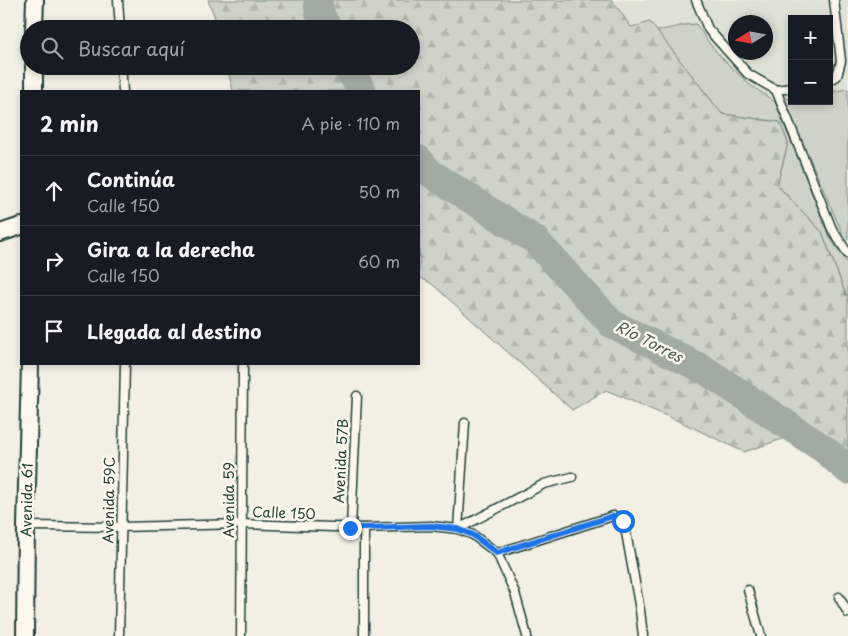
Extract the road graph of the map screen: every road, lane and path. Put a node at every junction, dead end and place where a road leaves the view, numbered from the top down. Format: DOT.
graph roads {
  1 [pos="34,0"];
  2 [pos="118,0"];
  3 [pos="696,0"];
  4 [pos="834,0"];
  5 [pos="34,20"];
  6 [pos="119,20"];
  7 [pos="34,75"];
  8 [pos="121,75"];
  9 [pos="833,79"];
  10 [pos="788,88"];
  11 [pos="34,90"];
  12 [pos="122,90"];
  13 [pos="776,90"];
  14 [pos="20,226"];
  15 [pos="0,233"];
  16 [pos="848,254"];
  17 [pos="30,365"];
  18 [pos="125,365"];
  19 [pos="243,365"];
  20 [pos="357,396"];
  21 [pos="465,423"];
  22 [pos="572,477"];
  23 [pos="242,524"];
  24 [pos="26,526"];
  25 [pos="120,527"];
  26 [pos="350,528"];
  27 [pos="364,528"];
  28 [pos="458,529"];
  29 [pos="497,553"];
  30 [pos="748,590"];
  31 [pos="839,597"];
  32 [pos="848,613"];
  33 [pos="25,636"];
  34 [pos="118,636"];
  35 [pos="241,636"];
  36 [pos="364,636"];
  37 [pos="527,636"];
  38 [pos="643,636"];
  39 [pos="761,636"];
  1 -- 5 [label="street"];
  2 -- 6 [label="lane"];
  3 -- 13 [label="lane"];
  4 -- 9 [label="lane"];
  7 -- 11 [label="street"];
  8 -- 12 [label="lane"];
  10 -- 13 [label="lane"];
  13 -- 16 [label="lane"];
  14 -- 15 [label="street"];
  17 -- 24 [label="street, Avenida 61"];
  18 -- 25 [label="lane, Avenida 59C"];
  19 -- 23 [label="lane, Avenida 59"];
  20 -- 26 [label="lane, Avenida 57B"];
  21 -- 28 [label="lane"];
  22 -- 28 [label="lane"];
  23 -- 25 [label="lane, Calle 150"];
  23 -- 26 [label="lane, Calle 150"];
  23 -- 35 [label="lane, Avenida 59"];
  24 -- 25 [label="lane, Calle 150"];
  24 -- 33 [label="street, Avenida 61"];
  25 -- 34 [label="lane, Avenida 59C"];
  26 -- 27 [label="lane, Calle 150"];
  27 -- 28 [label="lane, Calle 150"];
  27 -- 36 [label="lane"];
  28 -- 29 [label="lane, Calle 150"];
  29 -- 37 [label="lane"];
  29 -- 38 [label="lane"];
  30 -- 39 [label="lane"];
  31 -- 32 [label="lane"];
}
